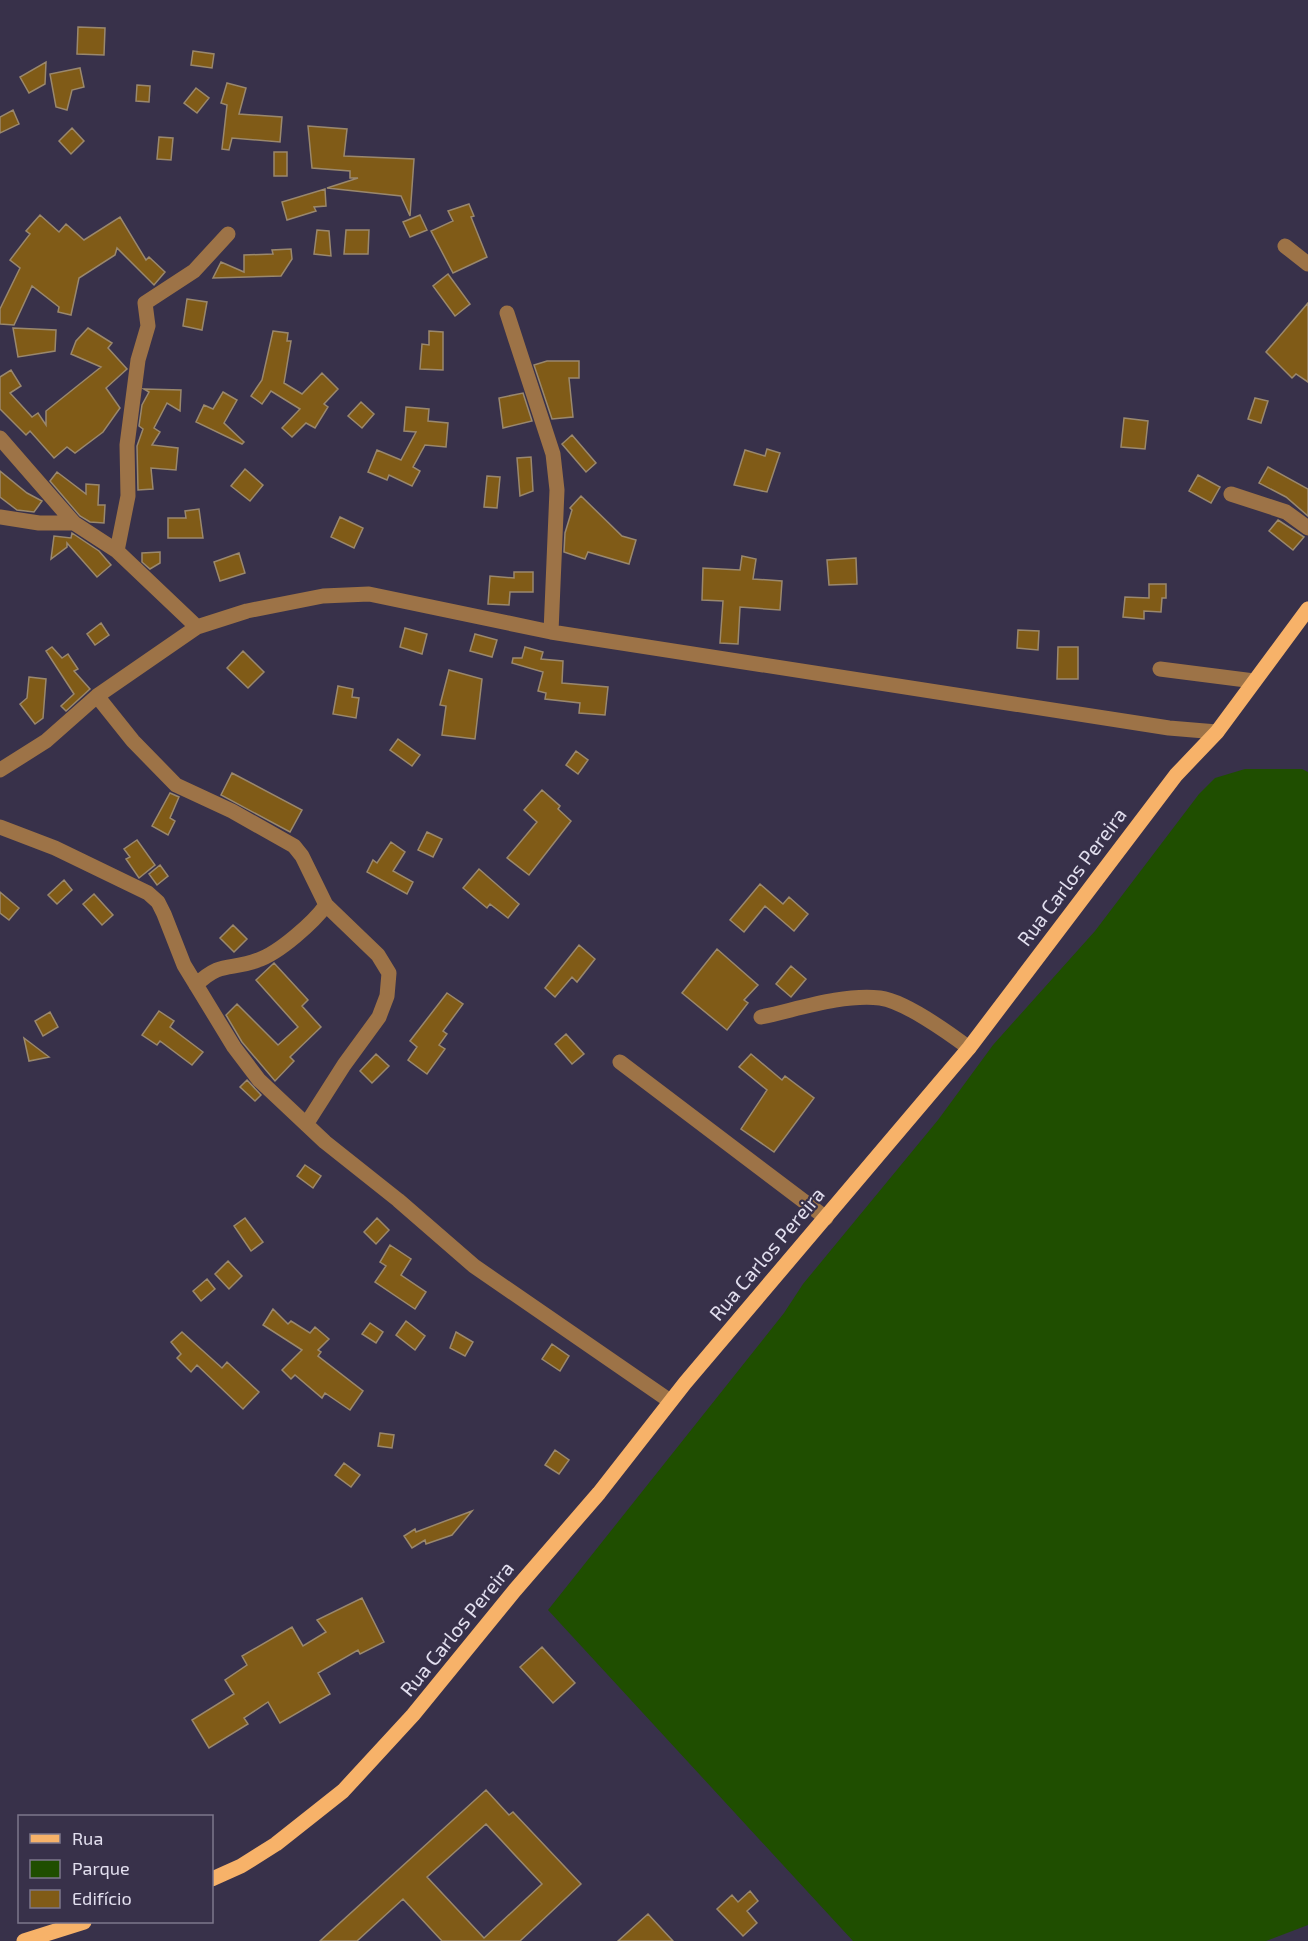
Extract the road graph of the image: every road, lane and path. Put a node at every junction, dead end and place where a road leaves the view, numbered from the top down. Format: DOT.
graph roads {
  1 [pos="228,234"];
  2 [pos="1285,246"];
  3 [pos="1308,264"];
  4 [pos="507,313"];
  5 [pos="0,438"];
  6 [pos="1231,494"];
  7 [pos="0,517"];
  8 [pos="74,523"];
  9 [pos="1308,528"];
  10 [pos="117,551"];
  11 [pos="1308,609"];
  12 [pos="197,627"];
  13 [pos="551,632"];
  14 [pos="1160,669"];
  15 [pos="1254,681"];
  16 [pos="97,696"];
  17 [pos="1217,732"];
  18 [pos="0,770"];
  19 [pos="0,827"];
  20 [pos="326,905"];
  21 [pos="196,985"];
  22 [pos="761,1017"];
  23 [pos="969,1048"];
  24 [pos="620,1062"];
  25 [pos="307,1123"];
  26 [pos="826,1218"];
  27 [pos="670,1401"];
  28 [pos="213,1879"];
  29 [pos="81,1923"];
  30 [pos="24,1941"];
  1 -- 10 [label="street"];
  2 -- 3 [label="street"];
  4 -- 13 [label="street"];
  5 -- 8 [label="street"];
  6 -- 9 [label="street"];
  7 -- 8 [label="street"];
  8 -- 10 [label="street"];
  10 -- 12 [label="street"];
  11 -- 15 [label="main road, Rua Carlos Pereira"];
  12 -- 13 [label="street"];
  12 -- 16 [label="street"];
  13 -- 17 [label="street"];
  14 -- 15 [label="street"];
  15 -- 17 [label="main road, Rua Carlos Pereira"];
  16 -- 18 [label="street"];
  16 -- 20 [label="street"];
  17 -- 23 [label="main road, Rua Carlos Pereira"];
  19 -- 21 [label="street"];
  20 -- 21 [label="street"];
  20 -- 25 [label="street"];
  21 -- 25 [label="street"];
  22 -- 23 [label="street"];
  23 -- 26 [label="main road, Rua Carlos Pereira"];
  24 -- 26 [label="street"];
  25 -- 27 [label="street"];
  26 -- 27 [label="main road, Rua Carlos Pereira"];
  27 -- 28 [label="main road, Rua Carlos Pereira"];
  29 -- 30 [label="main road"];
}
